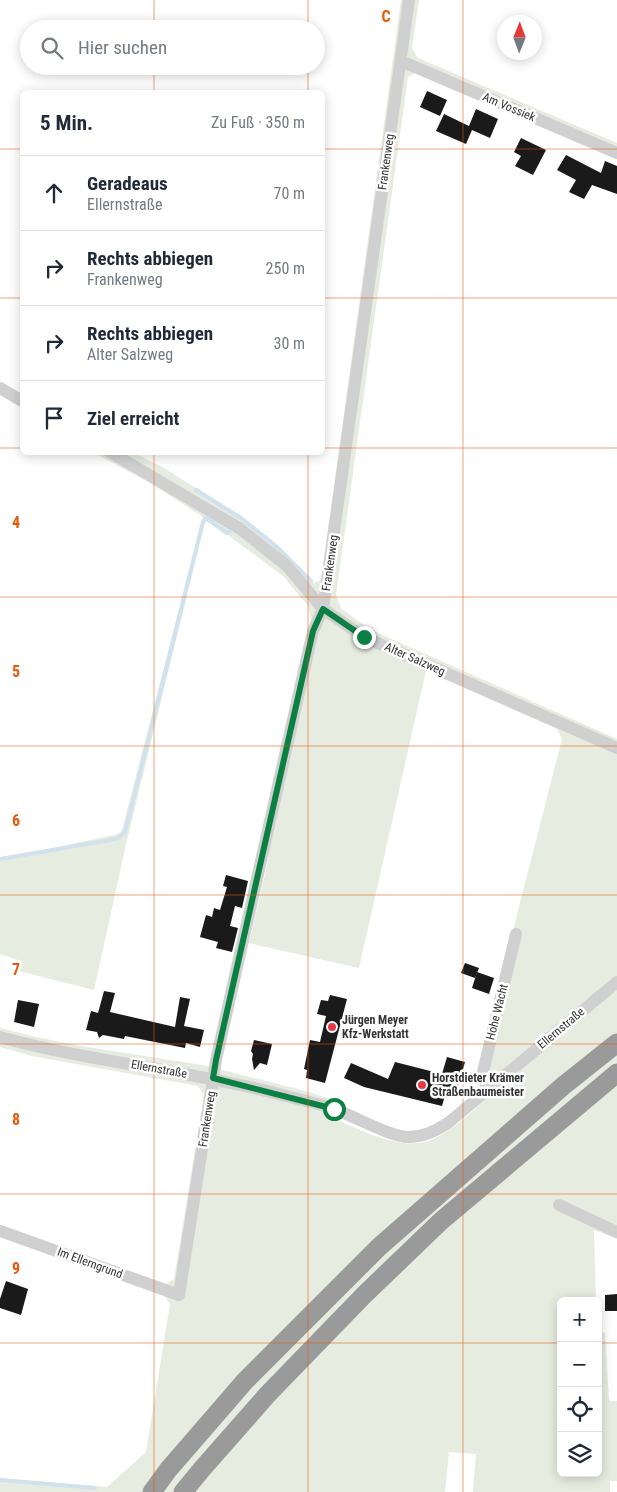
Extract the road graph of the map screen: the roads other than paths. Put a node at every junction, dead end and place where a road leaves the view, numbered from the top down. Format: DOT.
graph roads {
  1 [pos="409,0"];
  2 [pos="400,61"];
  3 [pos="617,153"];
  4 [pos="0,388"];
  5 [pos="20,400"];
  6 [pos="115,455"];
  7 [pos="323,609"];
  8 [pos="617,748"];
  9 [pos="516,934"];
  10 [pos="617,982"];
  11 [pos="0,1037"];
  12 [pos="617,1043"];
  13 [pos="617,1073"];
  14 [pos="213,1078"];
  15 [pos="488,1089"];
  16 [pos="559,1205"];
  17 [pos="0,1231"];
  18 [pos="617,1232"];
  19 [pos="179,1296"];
  20 [pos="152,1492"];
  21 [pos="183,1492"];
  1 -- 2 [label="street, Frankenweg"];
  2 -- 3 [label="street, Am Vossiek"];
  2 -- 7 [label="street, Frankenweg"];
  4 -- 5 [label="street"];
  6 -- 7 [label="street, Alter Salzweg"];
  7 -- 8 [label="street, Alter Salzweg"];
  7 -- 14 [label="street, Frankenweg"];
  9 -- 15 [label="street, Hohe Wacht"];
  10 -- 15 [label="street, Ellernstraße"];
  11 -- 14 [label="street, Ellernstraße"];
  12 -- 20 [label="highway"];
  13 -- 21 [label="highway"];
  14 -- 15 [label="street, Ellernstraße"];
  14 -- 19 [label="street, Frankenweg"];
  16 -- 18 [label="street"];
  17 -- 19 [label="street, Im Ellerngrund"];
}
